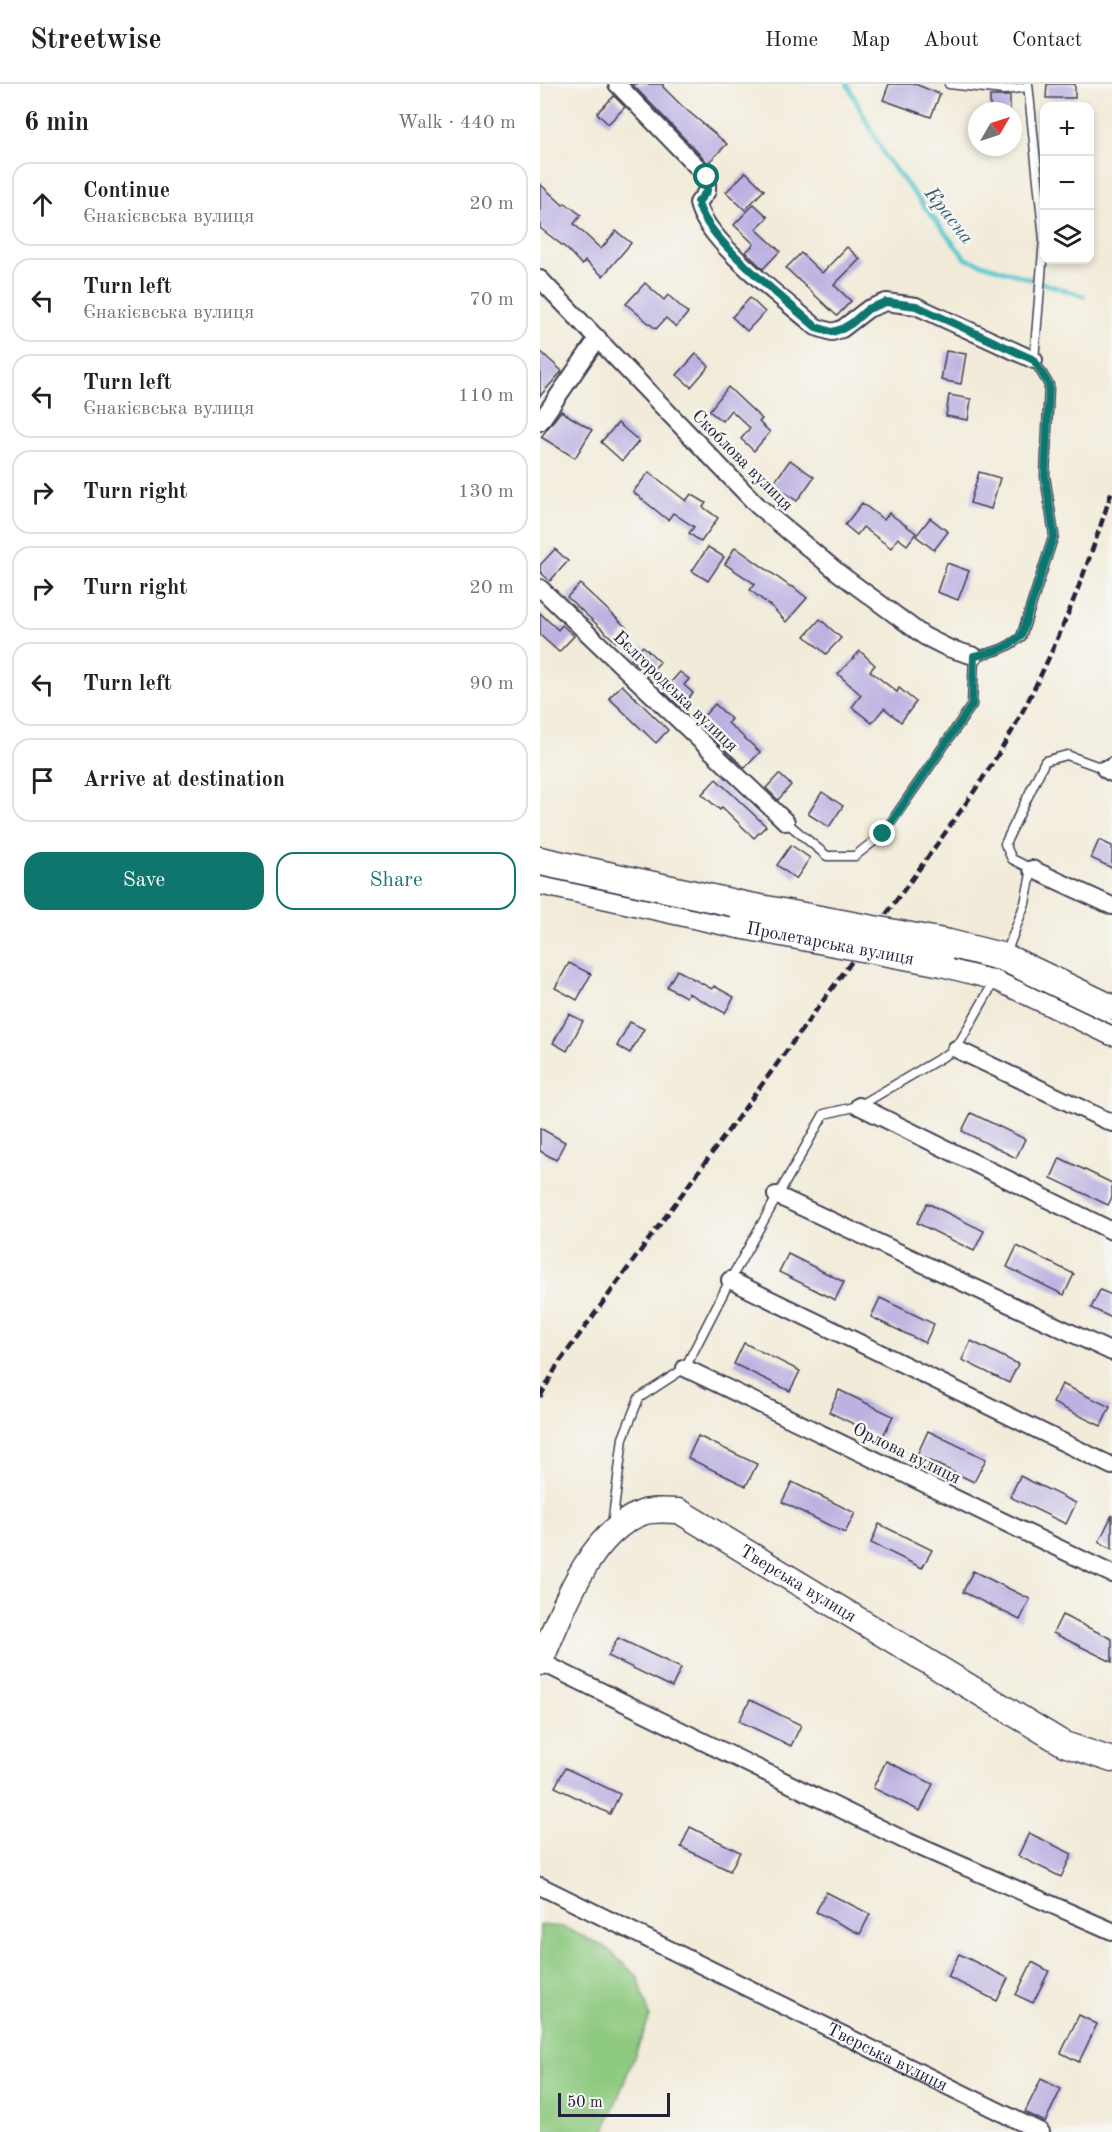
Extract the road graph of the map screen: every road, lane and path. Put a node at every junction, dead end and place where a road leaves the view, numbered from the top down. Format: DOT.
graph roads {
  1 [pos="617,84"];
  2 [pos="949,84"];
  3 [pos="1028,86"];
  4 [pos="540,279"];
  5 [pos="598,338"];
  6 [pos="1034,360"];
  7 [pos="540,422"];
  8 [pos="540,588"];
  9 [pos="974,656"];
  10 [pos="1110,768"];
  11 [pos="786,822"];
  12 [pos="540,859"];
  13 [pos="1032,869"];
  14 [pos="540,882"];
  15 [pos="1112,906"];
  16 [pos="742,915"];
  17 [pos="1001,967"];
  18 [pos="1112,1007"];
  19 [pos="1112,1033"];
  20 [pos="956,1050"];
  21 [pos="859,1106"];
  22 [pos="1112,1123"];
  23 [pos="777,1195"];
  24 [pos="1112,1231"];
  25 [pos="730,1280"];
  26 [pos="1112,1352"];
  27 [pos="686,1368"];
  28 [pos="1112,1466"];
  29 [pos="611,1532"];
  30 [pos="1112,1574"];
  31 [pos="540,1662"];
  32 [pos="1112,1760"];
  33 [pos="540,1886"];
  34 [pos="1112,1931"];
  35 [pos="1041,2132"];
  1 -- 6 [label="street"];
  2 -- 3 [label="lane"];
  3 -- 6 [label="lane"];
  4 -- 5 [label="street, Скоблова вулиця"];
  5 -- 7 [label="street"];
  5 -- 9 [label="street, Скоблова вулиця"];
  6 -- 9 [label="lane"];
  8 -- 11 [label="street, Бєлгородська вулиця"];
  9 -- 11 [label="lane"];
  10 -- 13 [label="lane"];
  12 -- 16 [label="main road, Пролетарська вулиця"];
  13 -- 15 [label="street"];
  13 -- 17 [label="lane"];
  14 -- 16 [label="main road, Пролетарська вулиця"];
  16 -- 17 [label="main road, Пролетарська вулиця, bridge"];
  17 -- 18 [label="main road, Пролетарська вулиця"];
  17 -- 19 [label="main road, Пролетарська вулиця"];
  17 -- 20 [label="lane"];
  20 -- 21 [label="lane"];
  20 -- 22 [label="street"];
  21 -- 23 [label="lane"];
  21 -- 24 [label="street"];
  23 -- 25 [label="lane"];
  23 -- 26 [label="street"];
  25 -- 27 [label="lane"];
  25 -- 28 [label="street"];
  27 -- 29 [label="lane"];
  27 -- 30 [label="street, Орлова вулиця"];
  29 -- 31 [label="main road, Тверська вулиця"];
  29 -- 32 [label="main road, Тверська вулиця"];
  31 -- 34 [label="street, Тверська вулиця"];
  33 -- 35 [label="street, Тверська вулиця"];
}
